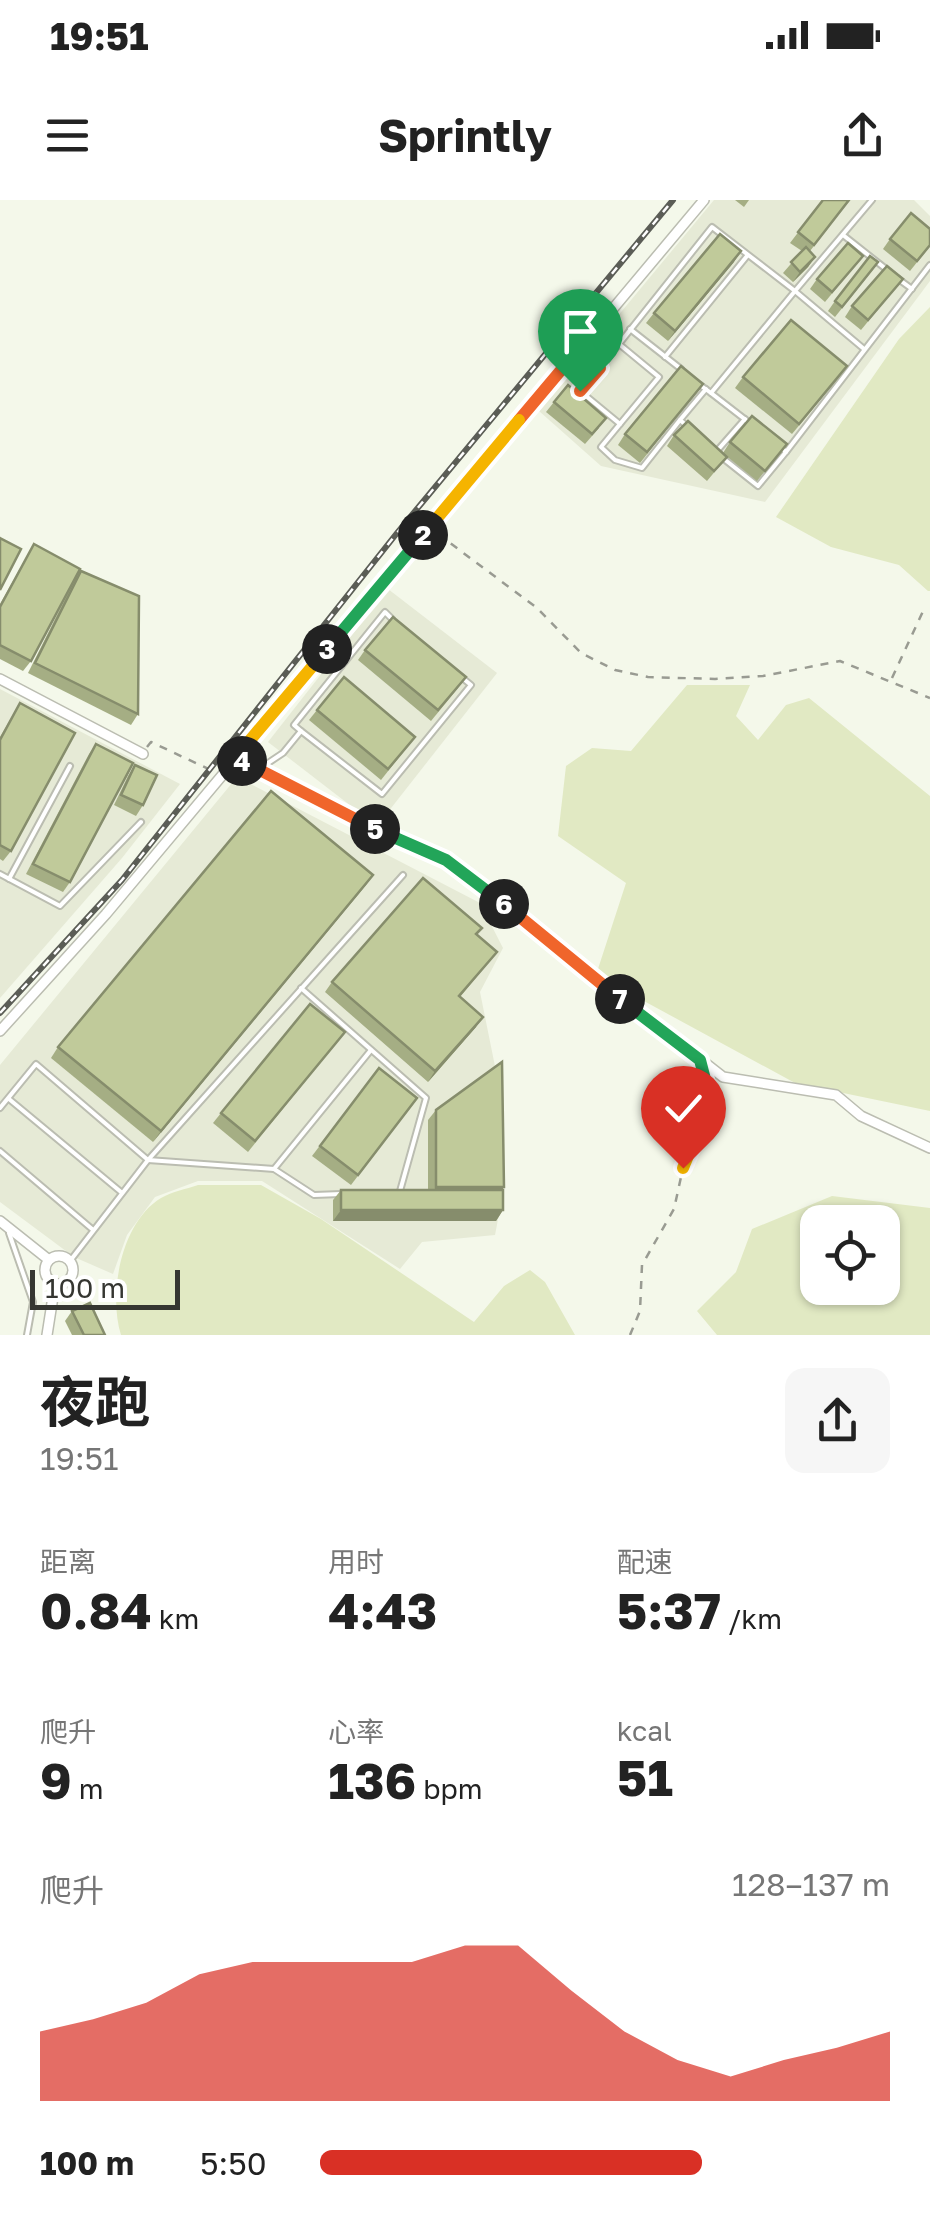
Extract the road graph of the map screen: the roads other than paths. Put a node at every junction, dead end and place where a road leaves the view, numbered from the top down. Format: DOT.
graph roads {
  1 [pos="704,200"];
  2 [pos="872,200"];
  3 [pos="843,234"];
  4 [pos="748,256"];
  5 [pos="930,266"];
  6 [pos="912,289"];
  7 [pos="795,291"];
  8 [pos="630,329"];
  9 [pos="618,344"];
  10 [pos="578,350"];
  11 [pos="864,350"];
  12 [pos="665,357"];
  13 [pos="600,368"];
  14 [pos="709,392"];
  15 [pos="744,419"];
  16 [pos="680,420"];
  17 [pos="620,424"];
  18 [pos="758,430"];
  19 [pos="692,431"];
  20 [pos="772,441"];
  21 [pos="704,442"];
  22 [pos="716,452"];
  23 [pos="786,452"];
  24 [pos="399,624"];
  25 [pos="456,673"];
  26 [pos="0,679"];
  27 [pos="301,731"];
  28 [pos="144,754"];
  29 [pos="235,758"];
  30 [pos="70,766"];
  31 [pos="258,770"];
  32 [pos="142,822"];
  33 [pos="0,874"];
  34 [pos="404,875"];
  35 [pos="10,879"];
  36 [pos="300,988"];
  37 [pos="0,1031"];
  38 [pos="371,1050"];
  39 [pos="8,1098"];
  40 [pos="0,1108"];
  41 [pos="930,1148"];
  42 [pos="0,1151"];
  43 [pos="148,1160"];
  44 [pos="274,1168"];
  45 [pos="121,1192"];
  46 [pos="382,1193"];
  47 [pos="348,1194"];
  48 [pos="3,1227"];
  49 [pos="92,1230"];
  50 [pos="49,1260"];
  51 [pos="70,1261"];
  52 [pos="55,1284"];
  53 [pos="27,1335"];
  54 [pos="47,1335"];
  1 -- 10 [label="street"];
  2 -- 3 [label="lane"];
  3 -- 6 [label="lane"];
  3 -- 7 [label="lane"];
  4 -- 7 [label="lane"];
  4 -- 8 [label="lane"];
  4 -- 12 [label="lane"];
  5 -- 6 [label="lane"];
  6 -- 11 [label="lane"];
  7 -- 11 [label="lane"];
  7 -- 14 [label="lane"];
  8 -- 9 [label="lane"];
  8 -- 12 [label="lane"];
  9 -- 13 [label="lane"];
  9 -- 17 [label="lane"];
  10 -- 13 [label="lane"];
  10 -- 29 [label="street"];
  11 -- 23 [label="lane"];
  12 -- 14 [label="lane"];
  13 -- 17 [label="lane"];
  14 -- 15 [label="lane"];
  14 -- 16 [label="lane"];
  15 -- 18 [label="lane"];
  15 -- 22 [label="lane"];
  16 -- 17 [label="lane"];
  16 -- 19 [label="lane"];
  20 -- 23 [label="lane"];
  21 -- 22 [label="lane"];
  22 -- 23 [label="lane"];
  24 -- 27 [label="lane"];
  25 -- 27 [label="lane"];
  26 -- 28 [label="street"];
  27 -- 31 [label="lane"];
  29 -- 31 [label="street"];
  29 -- 37 [label="street"];
  30 -- 35 [label="lane"];
  31 -- 41 [label="street"];
  32 -- 35 [label="lane"];
  33 -- 35 [label="lane"];
  34 -- 36 [label="lane"];
  36 -- 38 [label="lane"];
  36 -- 43 [label="lane"];
  38 -- 44 [label="lane"];
  38 -- 46 [label="lane"];
  39 -- 40 [label="lane"];
  39 -- 43 [label="lane"];
  39 -- 45 [label="lane"];
  42 -- 49 [label="lane"];
  43 -- 44 [label="lane"];
  43 -- 45 [label="lane"];
  44 -- 47 [label="lane"];
  45 -- 49 [label="lane"];
  48 -- 50 [label="street"];
  48 -- 53 [label="lane"];
  49 -- 51 [label="lane"];
  50 -- 51 [label="street"];
  50 -- 52 [label="street"];
  51 -- 52 [label="street"];
  52 -- 54 [label="street"];
}
